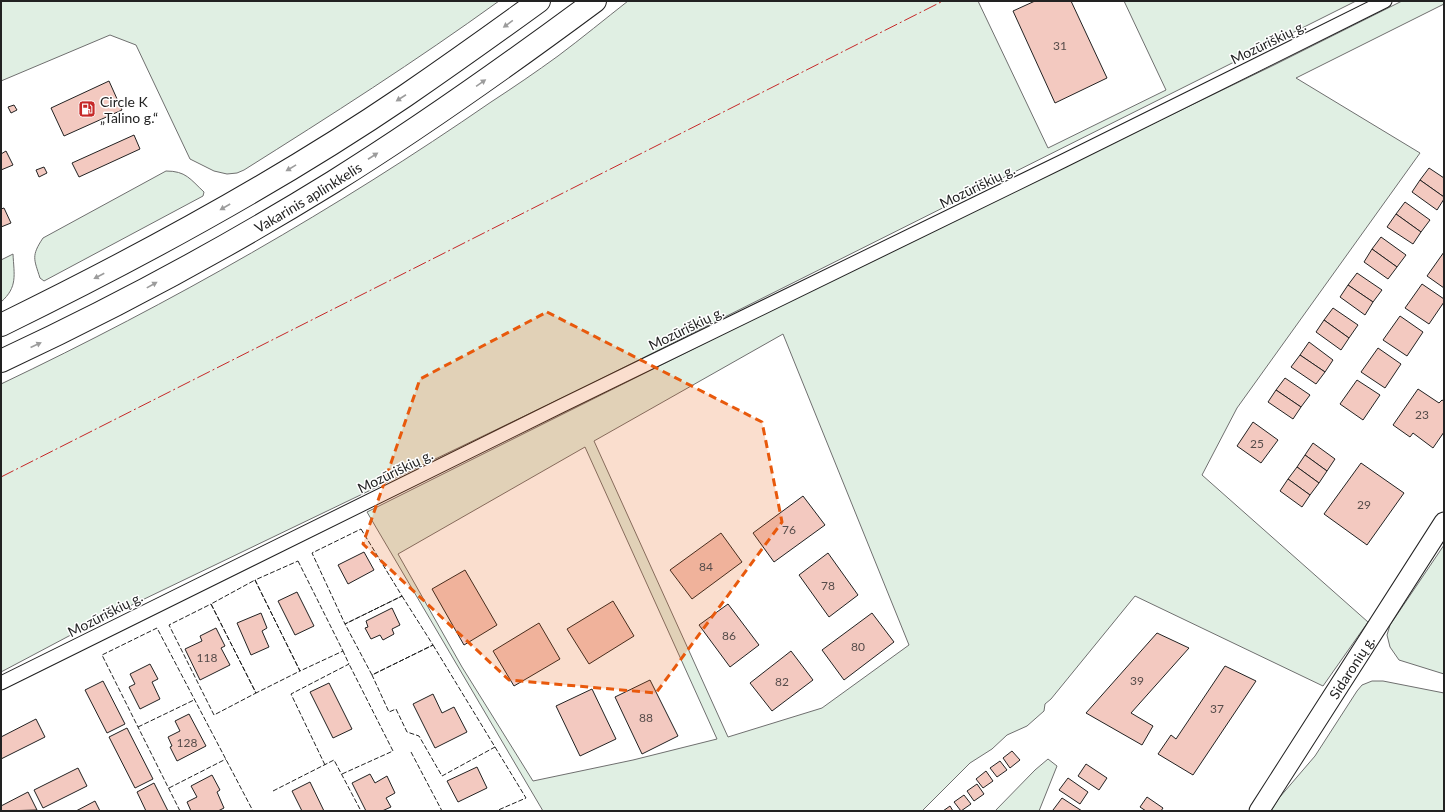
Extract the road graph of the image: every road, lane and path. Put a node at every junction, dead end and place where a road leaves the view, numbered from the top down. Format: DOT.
graph roads {
  1 [pos="539,1"];
  2 [pos="595,1"];
  3 [pos="1386,1"];
  4 [pos="1,325"];
  5 [pos="1,361"];
  6 [pos="1444,522"];
  7 [pos="1,684"];
  8 [pos="1259,811"];
  1 -- 4 [label="highway, one-way"];
  5 -- 2 [label="highway, Vakarinis aplinkkelis, one-way"];
  3 -- 7 [label="street, Mozūriškių g."];
  6 -- 8 [label="main road, Sidaronių g."];
}
